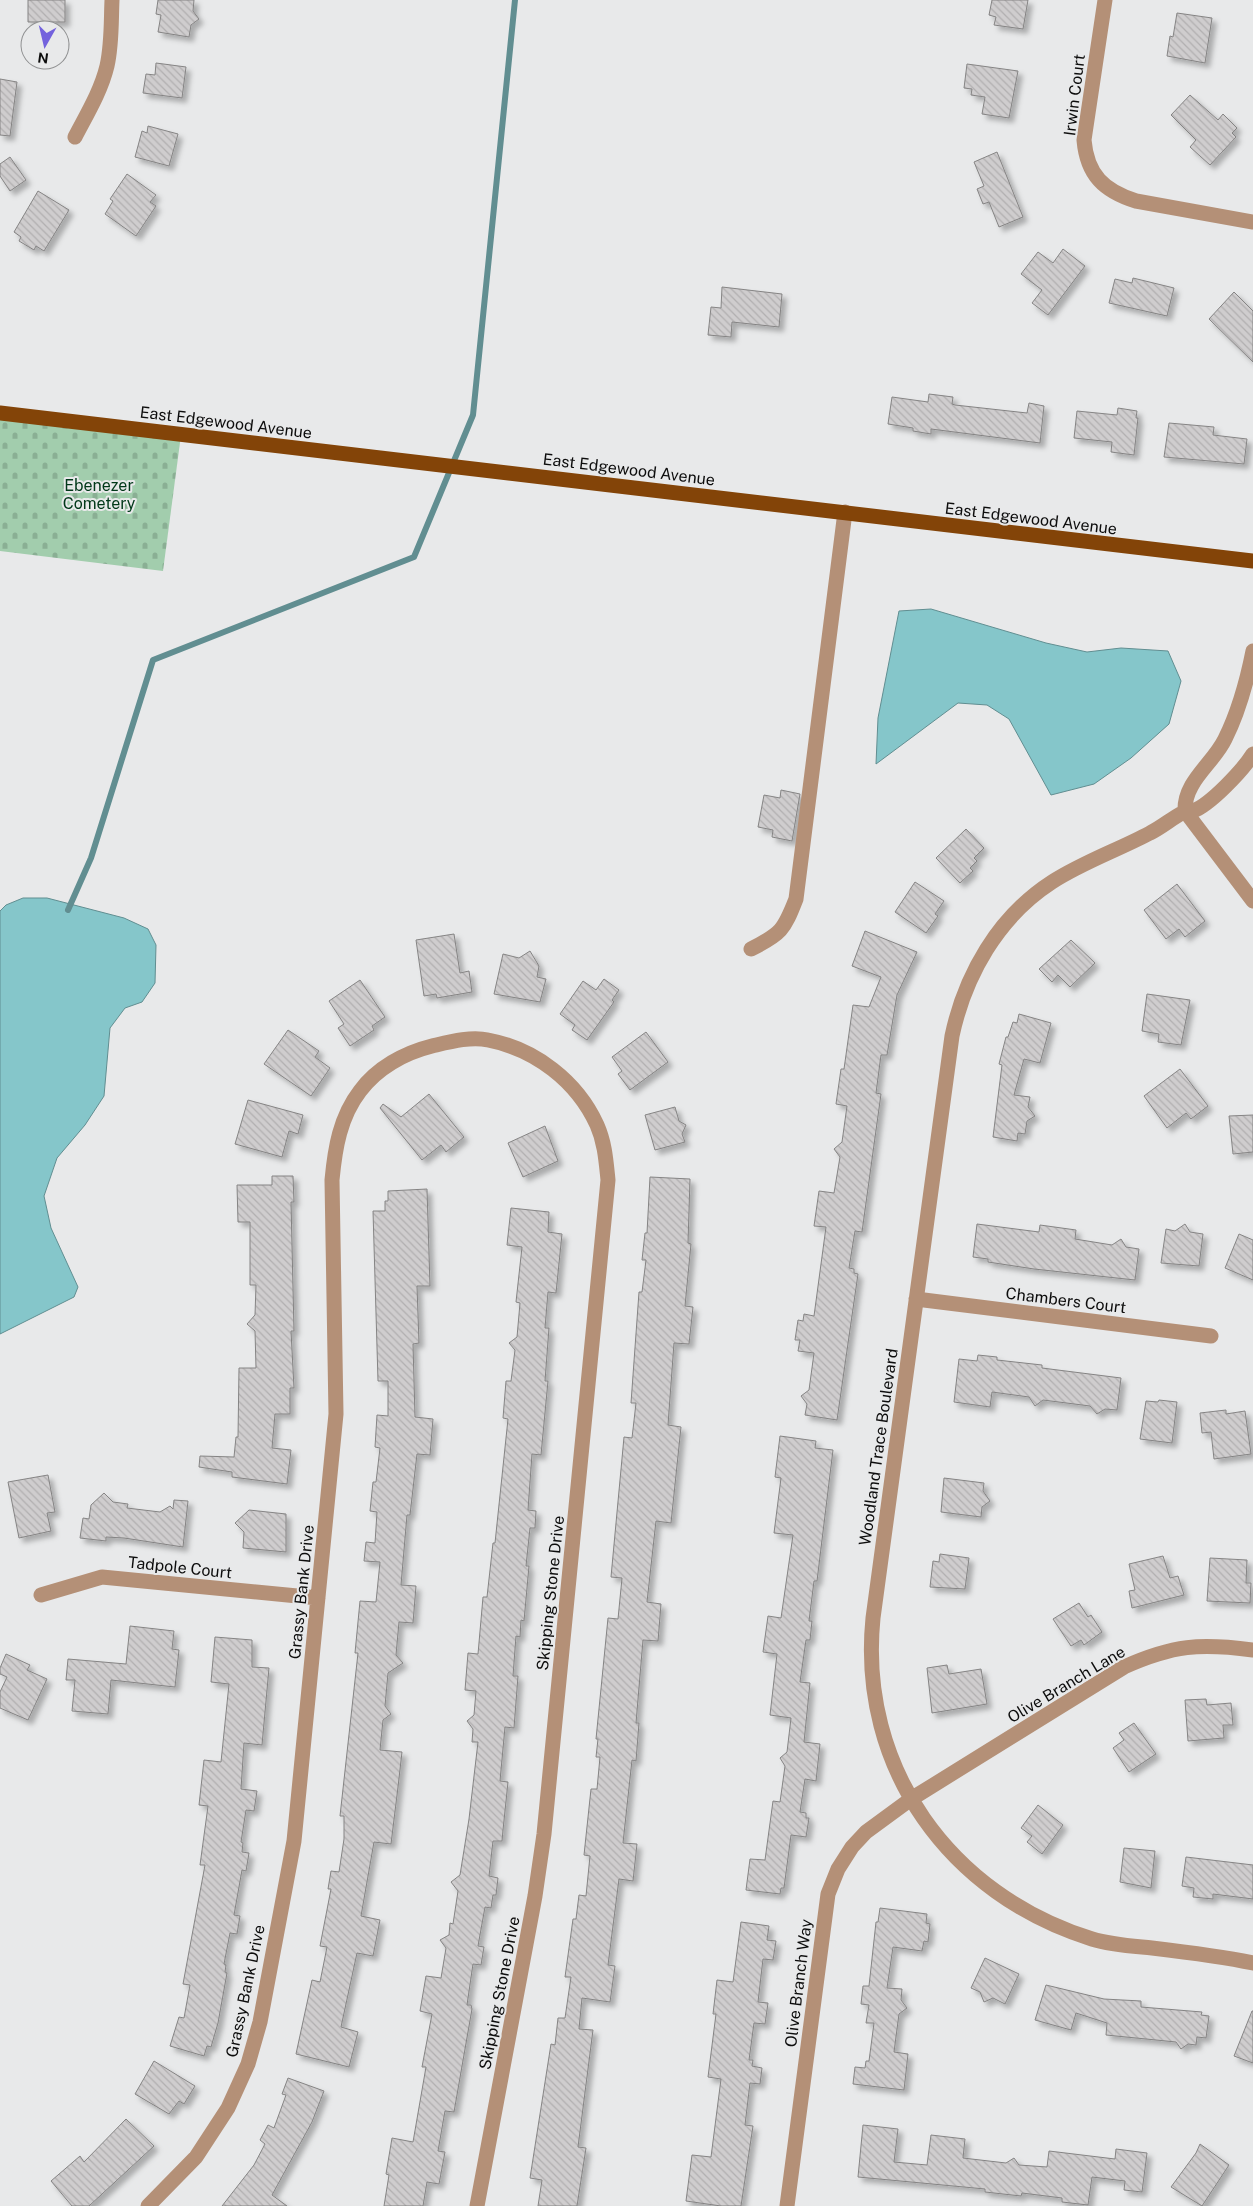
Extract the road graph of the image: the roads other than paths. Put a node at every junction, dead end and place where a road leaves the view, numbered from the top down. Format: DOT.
graph roads {
  1 [pos="112,0"];
  2 [pos="1105,0"];
  3 [pos="75,137"];
  4 [pos="1253,222"];
  5 [pos="0,413"];
  6 [pos="845,512"];
  7 [pos="1253,561"];
  8 [pos="1253,651"];
  9 [pos="1253,754"];
  10 [pos="1185,811"];
  11 [pos="1253,901"];
  12 [pos="751,949"];
  13 [pos="487,1039"];
  14 [pos="916,1299"];
  15 [pos="1212,1336"];
  16 [pos="41,1595"];
  17 [pos="318,1598"];
  18 [pos="1253,1650"];
  19 [pos="911,1799"];
  20 [pos="1253,1963"];
  21 [pos="148,2206"];
  22 [pos="477,2206"];
  23 [pos="787,2206"];
  1 -- 3 [label="street"];
  2 -- 4 [label="street, Irwin Court"];
  5 -- 6 [label="main road, East Edgewood Avenue"];
  6 -- 7 [label="main road, East Edgewood Avenue"];
  6 -- 12 [label="street"];
  8 -- 10 [label="street"];
  9 -- 10 [label="street, Woodland Trace Boulevard"];
  10 -- 11 [label="street"];
  10 -- 14 [label="street, Woodland Trace Boulevard"];
  13 -- 17 [label="street, Grassy Bank Drive"];
  13 -- 22 [label="street, Skipping Stone Drive"];
  14 -- 15 [label="street, Chambers Court"];
  14 -- 19 [label="street, Woodland Trace Boulevard"];
  16 -- 17 [label="street, Tadpole Court"];
  17 -- 21 [label="street, Grassy Bank Drive"];
  18 -- 19 [label="street, Olive Branch Lane"];
  19 -- 20 [label="street, Woodland Trace Boulevard"];
  19 -- 23 [label="street, Olive Branch Way"];
}
